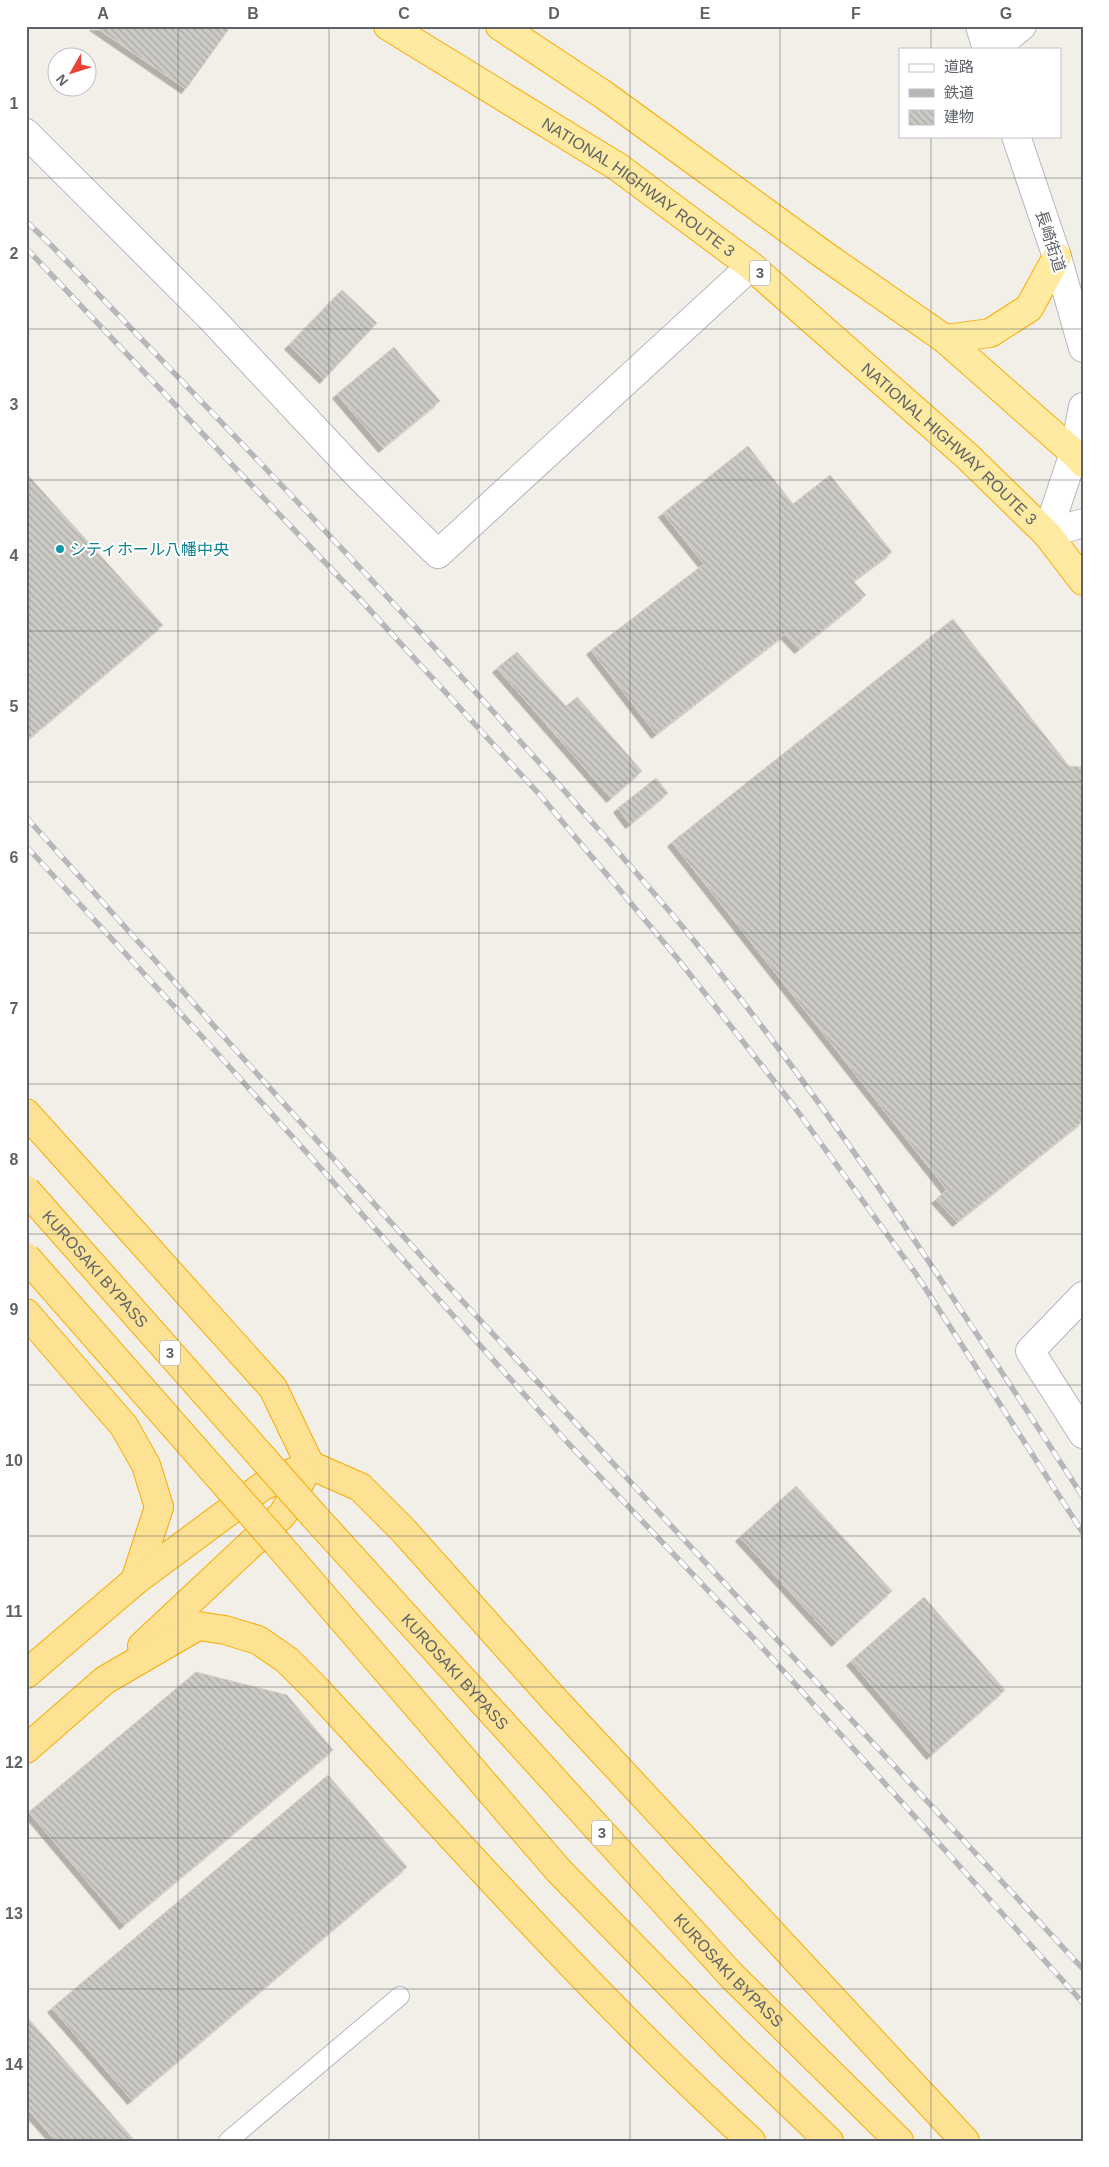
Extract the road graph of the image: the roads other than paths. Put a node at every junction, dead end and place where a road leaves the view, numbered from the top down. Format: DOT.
graph roads {
  1 [pos="388,26"];
  2 [pos="500,26"];
  3 [pos="980,26"];
  4 [pos="1022,26"];
  5 [pos="987,48"];
  6 [pos="995,48"];
  7 [pos="26,132"];
  8 [pos="1017,138"];
  9 [pos="1057,257"];
  10 [pos="751,266"];
  11 [pos="944,339"];
  12 [pos="1083,348"];
  13 [pos="1083,408"];
  14 [pos="1080,453"];
  15 [pos="1083,523"];
  16 [pos="1047,534"];
  17 [pos="1083,581"];
  18 [pos="26,1113"];
  19 [pos="26,1190"];
  20 [pos="26,1257"];
  21 [pos="1083,1296"];
  22 [pos="26,1313"];
  23 [pos="1083,1434"];
  24 [pos="310,1465"];
  25 [pos="134,1581"];
  26 [pos="26,1674"];
  27 [pos="105,1680"];
  28 [pos="26,1749"];
  29 [pos="400,1996"];
  30 [pos="228,2141"];
  31 [pos="751,2141"];
  32 [pos="829,2141"];
  33 [pos="899,2141"];
  34 [pos="965,2141"];
  1 -- 10 [label="highway, NATIONAL HIGHWAY ROUTE 3 / 3"];
  2 -- 11 [label="highway"];
  3 -- 5 [label="street"];
  4 -- 6 [label="street"];
  7 -- 10 [label="street"];
  8 -- 9 [label="street, 長崎街道"];
  9 -- 11 [label="highway"];
  9 -- 12 [label="street, 長崎街道"];
  10 -- 16 [label="highway, NATIONAL HIGHWAY ROUTE 3 / 3"];
  11 -- 14 [label="highway"];
  13 -- 14 [label="street"];
  14 -- 16 [label="street"];
  15 -- 16 [label="street"];
  16 -- 17 [label="highway, NATIONAL HIGHWAY ROUTE 3 / 3"];
  18 -- 24 [label="highway"];
  19 -- 33 [label="highway, KUROSAKI BYPASS / 3, bridge"];
  20 -- 32 [label="highway, bridge"];
  21 -- 23 [label="street"];
  22 -- 25 [label="highway"];
  24 -- 25 [label="highway"];
  24 -- 27 [label="highway"];
  24 -- 34 [label="highway"];
  25 -- 26 [label="highway"];
  27 -- 28 [label="highway"];
  27 -- 31 [label="highway"];
  29 -- 30 [label="lane"];
}
